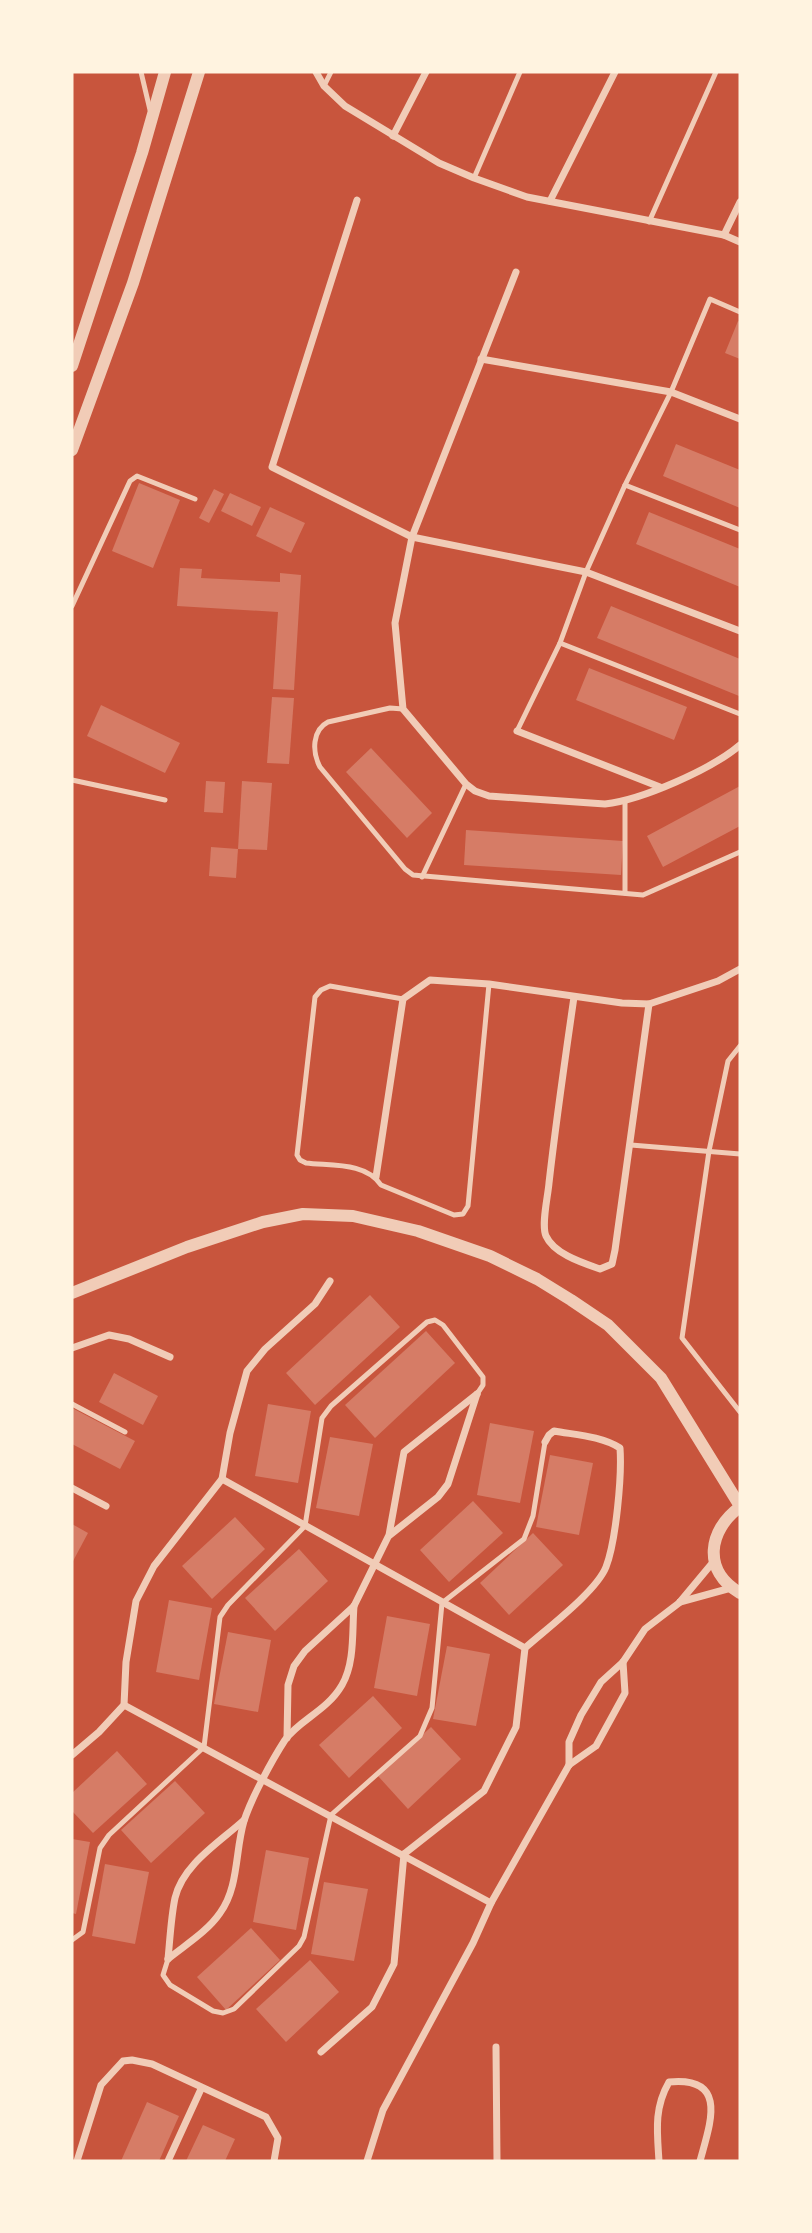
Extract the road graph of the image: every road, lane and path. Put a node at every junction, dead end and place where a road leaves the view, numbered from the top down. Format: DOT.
graph roads {
  1 [pos="141,72"];
  2 [pos="165,72"];
  3 [pos="195,72"];
  4 [pos="316,72"];
  5 [pos="331,72"];
  6 [pos="426,72"];
  7 [pos="520,72"];
  8 [pos="615,72"];
  9 [pos="716,72"];
  10 [pos="324,86"];
  11 [pos="152,123"];
  12 [pos="393,136"];
  13 [pos="474,178"];
  14 [pos="357,200"];
  15 [pos="550,201"];
  16 [pos="740,202"];
  17 [pos="649,222"];
  18 [pos="724,235"];
  19 [pos="740,242"];
  20 [pos="516,272"];
  21 [pos="740,312"];
  22 [pos="481,359"];
  23 [pos="72,365"];
  24 [pos="671,392"];
  25 [pos="740,419"];
  26 [pos="72,450"];
  27 [pos="625,485"];
  28 [pos="195,499"];
  29 [pos="740,530"];
  30 [pos="412,537"];
  31 [pos="586,572"];
  32 [pos="72,606"];
  33 [pos="740,631"];
  34 [pos="559,643"];
  35 [pos="403,709"];
  36 [pos="740,713"];
  37 [pos="517,731"];
  38 [pos="740,745"];
  39 [pos="72,780"];
  40 [pos="466,784"];
  41 [pos="660,787"];
  42 [pos="165,800"];
  43 [pos="625,801"];
  44 [pos="740,852"];
  45 [pos="422,877"];
  46 [pos="625,893"];
  47 [pos="740,969"];
  48 [pos="489,984"];
  49 [pos="574,997"];
  50 [pos="403,999"];
  51 [pos="649,1004"];
  52 [pos="740,1046"];
  53 [pos="631,1145"];
  54 [pos="709,1151"];
  55 [pos="740,1154"];
  56 [pos="376,1177"];
  57 [pos="330,1281"];
  58 [pos="72,1293"];
  59 [pos="72,1348"];
  60 [pos="170,1357"];
  61 [pos="477,1394"];
  62 [pos="72,1404"];
  63 [pos="740,1412"];
  64 [pos="125,1432"];
  65 [pos="545,1442"];
  66 [pos="222,1479"];
  67 [pos="72,1488"];
  68 [pos="106,1506"];
  69 [pos="740,1506"];
  70 [pos="305,1526"];
  71 [pos="389,1535"];
  72 [pos="714,1561"];
  73 [pos="374,1564"];
  74 [pos="736,1590"];
  75 [pos="442,1603"];
  76 [pos="679,1603"];
  77 [pos="354,1606"];
  78 [pos="525,1648"];
  79 [pos="623,1662"];
  80 [pos="124,1704"];
  81 [pos="287,1738"];
  82 [pos="204,1747"];
  83 [pos="72,1755"];
  84 [pos="569,1765"];
  85 [pos="264,1779"];
  86 [pos="331,1815"];
  87 [pos="244,1820"];
  88 [pos="404,1854"];
  89 [pos="491,1903"];
  90 [pos="72,1940"];
  91 [pos="168,1959"];
  92 [pos="496,2047"];
  93 [pos="321,2052"];
  94 [pos="201,2089"];
  95 [pos="77,2161"];
  96 [pos="168,2161"];
  97 [pos="274,2161"];
  98 [pos="367,2161"];
  99 [pos="497,2161"];
  100 [pos="659,2161"];
  101 [pos="700,2161"];
  1 -- 11 [label="lane"];
  2 -- 11 [label="street"];
  3 -- 26 [label="street"];
  4 -- 10 [label="street"];
  5 -- 10 [label="lane"];
  6 -- 12 [label="street"];
  7 -- 13 [label="lane"];
  8 -- 15 [label="street"];
  9 -- 17 [label="lane"];
  10 -- 12 [label="street"];
  11 -- 23 [label="street"];
  12 -- 13 [label="street"];
  13 -- 15 [label="street"];
  14 -- 30 [label="street"];
  15 -- 17 [label="street"];
  16 -- 18 [label="street"];
  17 -- 18 [label="street"];
  18 -- 19 [label="street"];
  20 -- 22 [label="street"];
  21 -- 24 [label="lane"];
  22 -- 24 [label="street"];
  22 -- 30 [label="street"];
  24 -- 25 [label="street"];
  24 -- 27 [label="lane"];
  27 -- 29 [label="lane"];
  27 -- 31 [label="lane"];
  28 -- 32 [label="lane"];
  30 -- 31 [label="street"];
  30 -- 35 [label="street"];
  31 -- 33 [label="street"];
  31 -- 34 [label="lane"];
  34 -- 36 [label="lane"];
  34 -- 37 [label="lane"];
  35 -- 40 [label="street"];
  35 -- 45 [label="lane"];
  37 -- 41 [label="street"];
  38 -- 41 [label="street"];
  39 -- 42 [label="lane"];
  40 -- 43 [label="street"];
  40 -- 45 [label="lane"];
  41 -- 43 [label="street"];
  43 -- 46 [label="lane"];
  44 -- 46 [label="lane"];
  45 -- 46 [label="lane"];
  47 -- 51 [label="street"];
  48 -- 49 [label="street"];
  48 -- 50 [label="street"];
  48 -- 56 [label="lane"];
  49 -- 51 [label="street"];
  49 -- 53 [label="street"];
  50 -- 56 [label="street"];
  50 -- 56 [label="lane"];
  51 -- 53 [label="street"];
  52 -- 54 [label="lane"];
  53 -- 54 [label="lane"];
  54 -- 55 [label="lane"];
  54 -- 63 [label="lane"];
  57 -- 66 [label="street"];
  58 -- 69 [label="street"];
  59 -- 60 [label="street"];
  61 -- 70 [label="lane"];
  61 -- 71 [label="street"];
  61 -- 71 [label="street"];
  62 -- 64 [label="lane"];
  65 -- 75 [label="lane"];
  65 -- 78 [label="street"];
  66 -- 70 [label="street"];
  66 -- 80 [label="street"];
  67 -- 68 [label="street"];
  69 -- 72 [label="street"];
  70 -- 73 [label="street"];
  70 -- 82 [label="lane"];
  71 -- 73 [label="street"];
  72 -- 74 [label="street"];
  72 -- 76 [label="street"];
  73 -- 75 [label="street"];
  73 -- 77 [label="street"];
  74 -- 76 [label="street"];
  75 -- 78 [label="street"];
  75 -- 86 [label="lane"];
  76 -- 79 [label="street"];
  77 -- 81 [label="street"];
  77 -- 81 [label="street"];
  78 -- 88 [label="street"];
  79 -- 84 [label="street"];
  79 -- 84 [label="street"];
  80 -- 82 [label="street"];
  80 -- 83 [label="street"];
  81 -- 85 [label="street"];
  82 -- 85 [label="street"];
  82 -- 90 [label="lane"];
  84 -- 89 [label="street"];
  85 -- 86 [label="street"];
  85 -- 87 [label="street"];
  86 -- 88 [label="street"];
  86 -- 91 [label="lane"];
  87 -- 91 [label="street"];
  87 -- 91 [label="street"];
  88 -- 89 [label="street"];
  88 -- 93 [label="street"];
  89 -- 98 [label="street"];
  92 -- 99 [label="street"];
  94 -- 95 [label="street"];
  94 -- 96 [label="street"];
  94 -- 97 [label="street"];
  100 -- 101 [label="street"];
}
